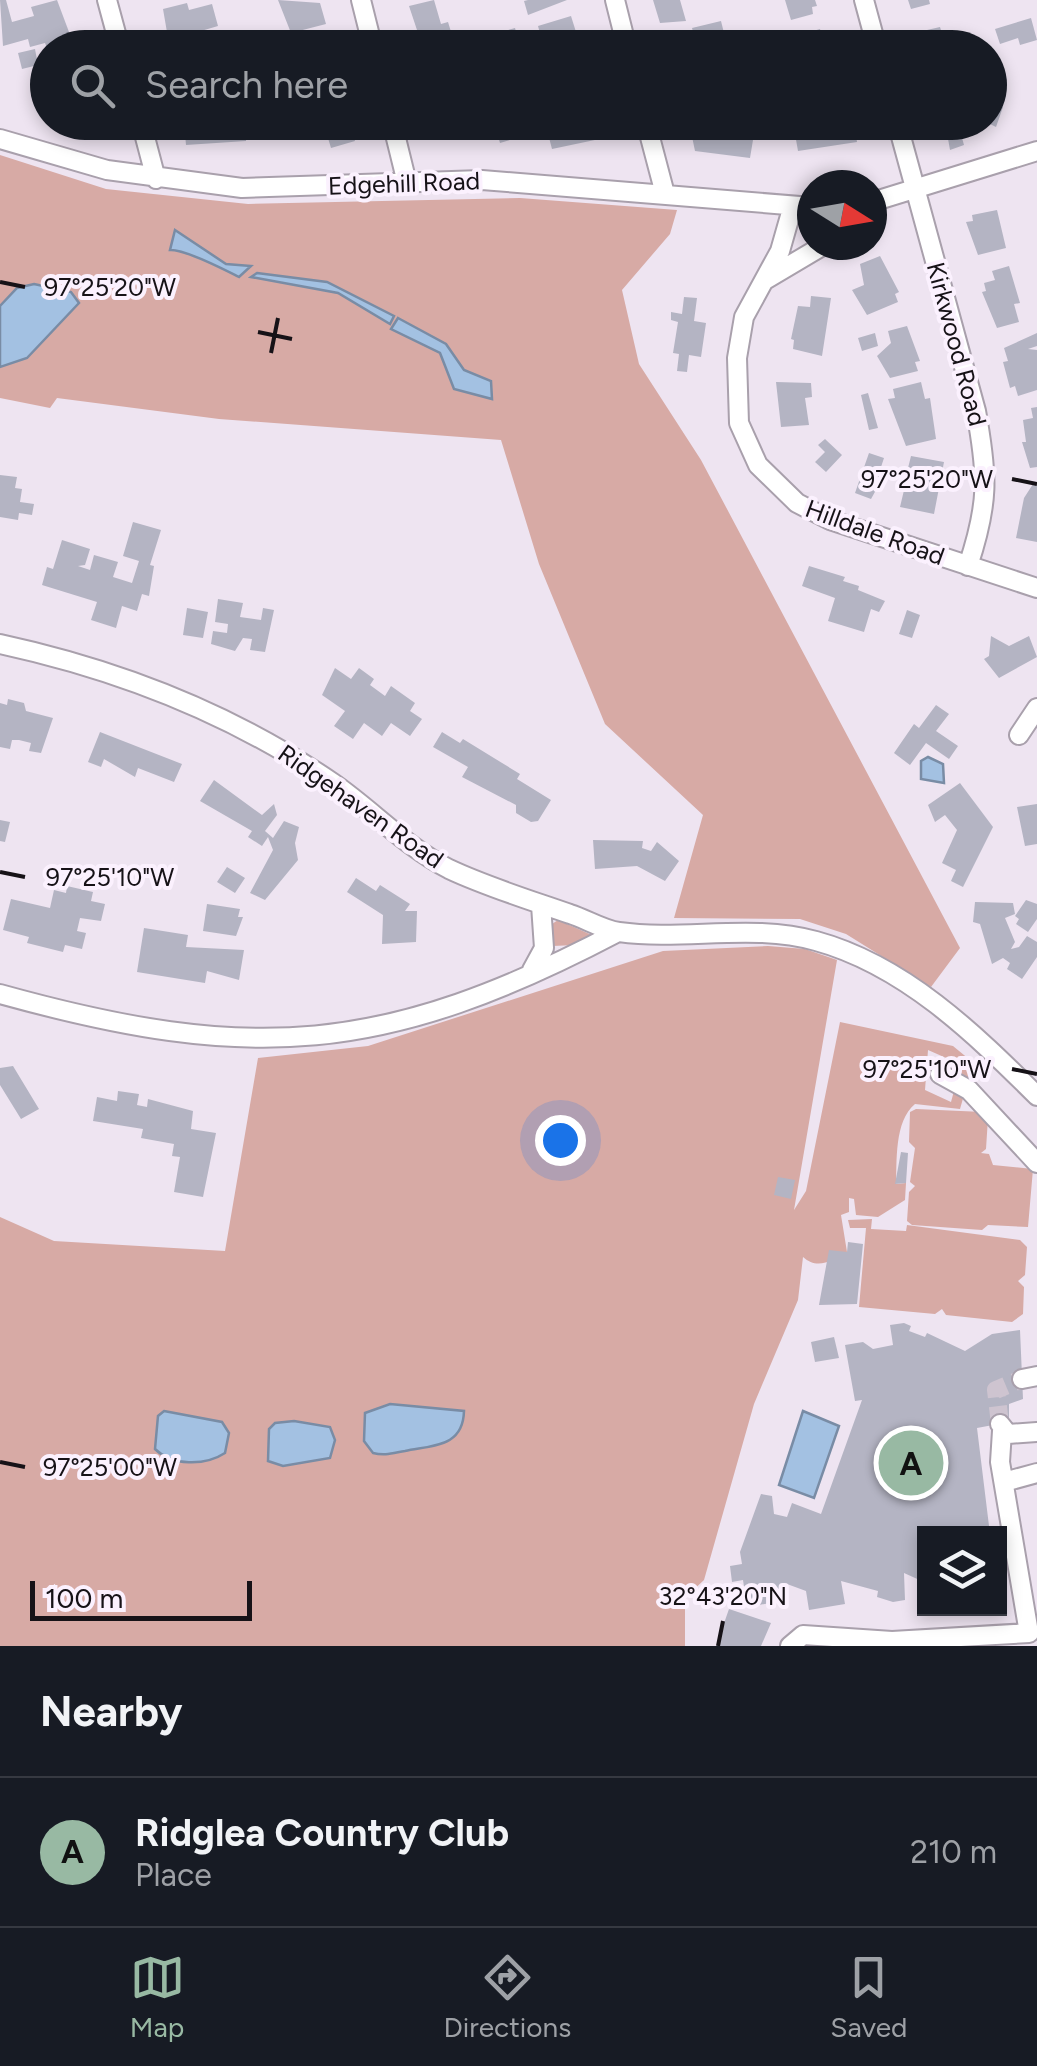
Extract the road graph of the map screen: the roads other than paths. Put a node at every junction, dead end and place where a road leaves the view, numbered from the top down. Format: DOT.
graph roads {
  1 [pos="108,0"];
  2 [pos="360,0"];
  3 [pos="615,0"];
  4 [pos="864,0"];
  5 [pos="116,30"];
  6 [pos="368,30"];
  7 [pos="622,30"];
  8 [pos="872,30"];
  9 [pos="0,139"];
  10 [pos="146,140"];
  11 [pos="397,140"];
  12 [pos="651,140"];
  13 [pos="903,140"];
  14 [pos="1037,150"];
  15 [pos="156,179"];
  16 [pos="408,184"];
  17 [pos="916,188"];
  18 [pos="665,194"];
  19 [pos="887,200"];
  20 [pos="792,209"];
  21 [pos="797,209"];
  22 [pos="799,260"];
  23 [pos="765,280"];
  24 [pos="968,566"];
  25 [pos="1037,588"];
  26 [pos="0,644"];
  27 [pos="1037,708"];
  28 [pos="1019,735"];
  29 [pos="541,904"];
  30 [pos="618,932"];
  31 [pos="528,974"];
  32 [pos="0,994"];
  33 [pos="940,1074"];
  34 [pos="1037,1096"];
  35 [pos="1037,1163"];
  36 [pos="1037,1432"];
  37 [pos="1037,1473"];
  38 [pos="1004,1482"];
  39 [pos="1032,1611"];
  40 [pos="1030,1640"];
  41 [pos="790,1646"];
  1 -- 5 [label="street"];
  2 -- 6 [label="street"];
  3 -- 7 [label="street"];
  4 -- 8 [label="street"];
  9 -- 15 [label="street, Edgehill Road"];
  10 -- 15 [label="street"];
  11 -- 16 [label="street"];
  12 -- 18 [label="street"];
  13 -- 17 [label="street, Kirkwood Road"];
  14 -- 17 [label="street"];
  15 -- 16 [label="street, Edgehill Road"];
  16 -- 18 [label="street, Edgehill Road"];
  17 -- 19 [label="street"];
  17 -- 24 [label="street, Kirkwood Road"];
  18 -- 20 [label="street, Edgehill Road"];
  20 -- 21 [label="street, Edgehill Road"];
  20 -- 23 [label="street, Hilldale Road"];
  22 -- 23 [label="street"];
  23 -- 24 [label="street, Hilldale Road"];
  24 -- 25 [label="street, Hilldale Road"];
  26 -- 29 [label="street, Ridgehaven Road"];
  27 -- 28 [label="street"];
  29 -- 30 [label="street, Ridgehaven Road"];
  29 -- 31 [label="street"];
  30 -- 31 [label="street"];
  30 -- 34 [label="street, Ridgehaven Road"];
  31 -- 32 [label="street"];
  33 -- 35 [label="street"];
  36 -- 38 [label="street"];
  37 -- 38 [label="street"];
  38 -- 39 [label="street"];
  39 -- 40 [label="street"];
  40 -- 41 [label="street"];
}
